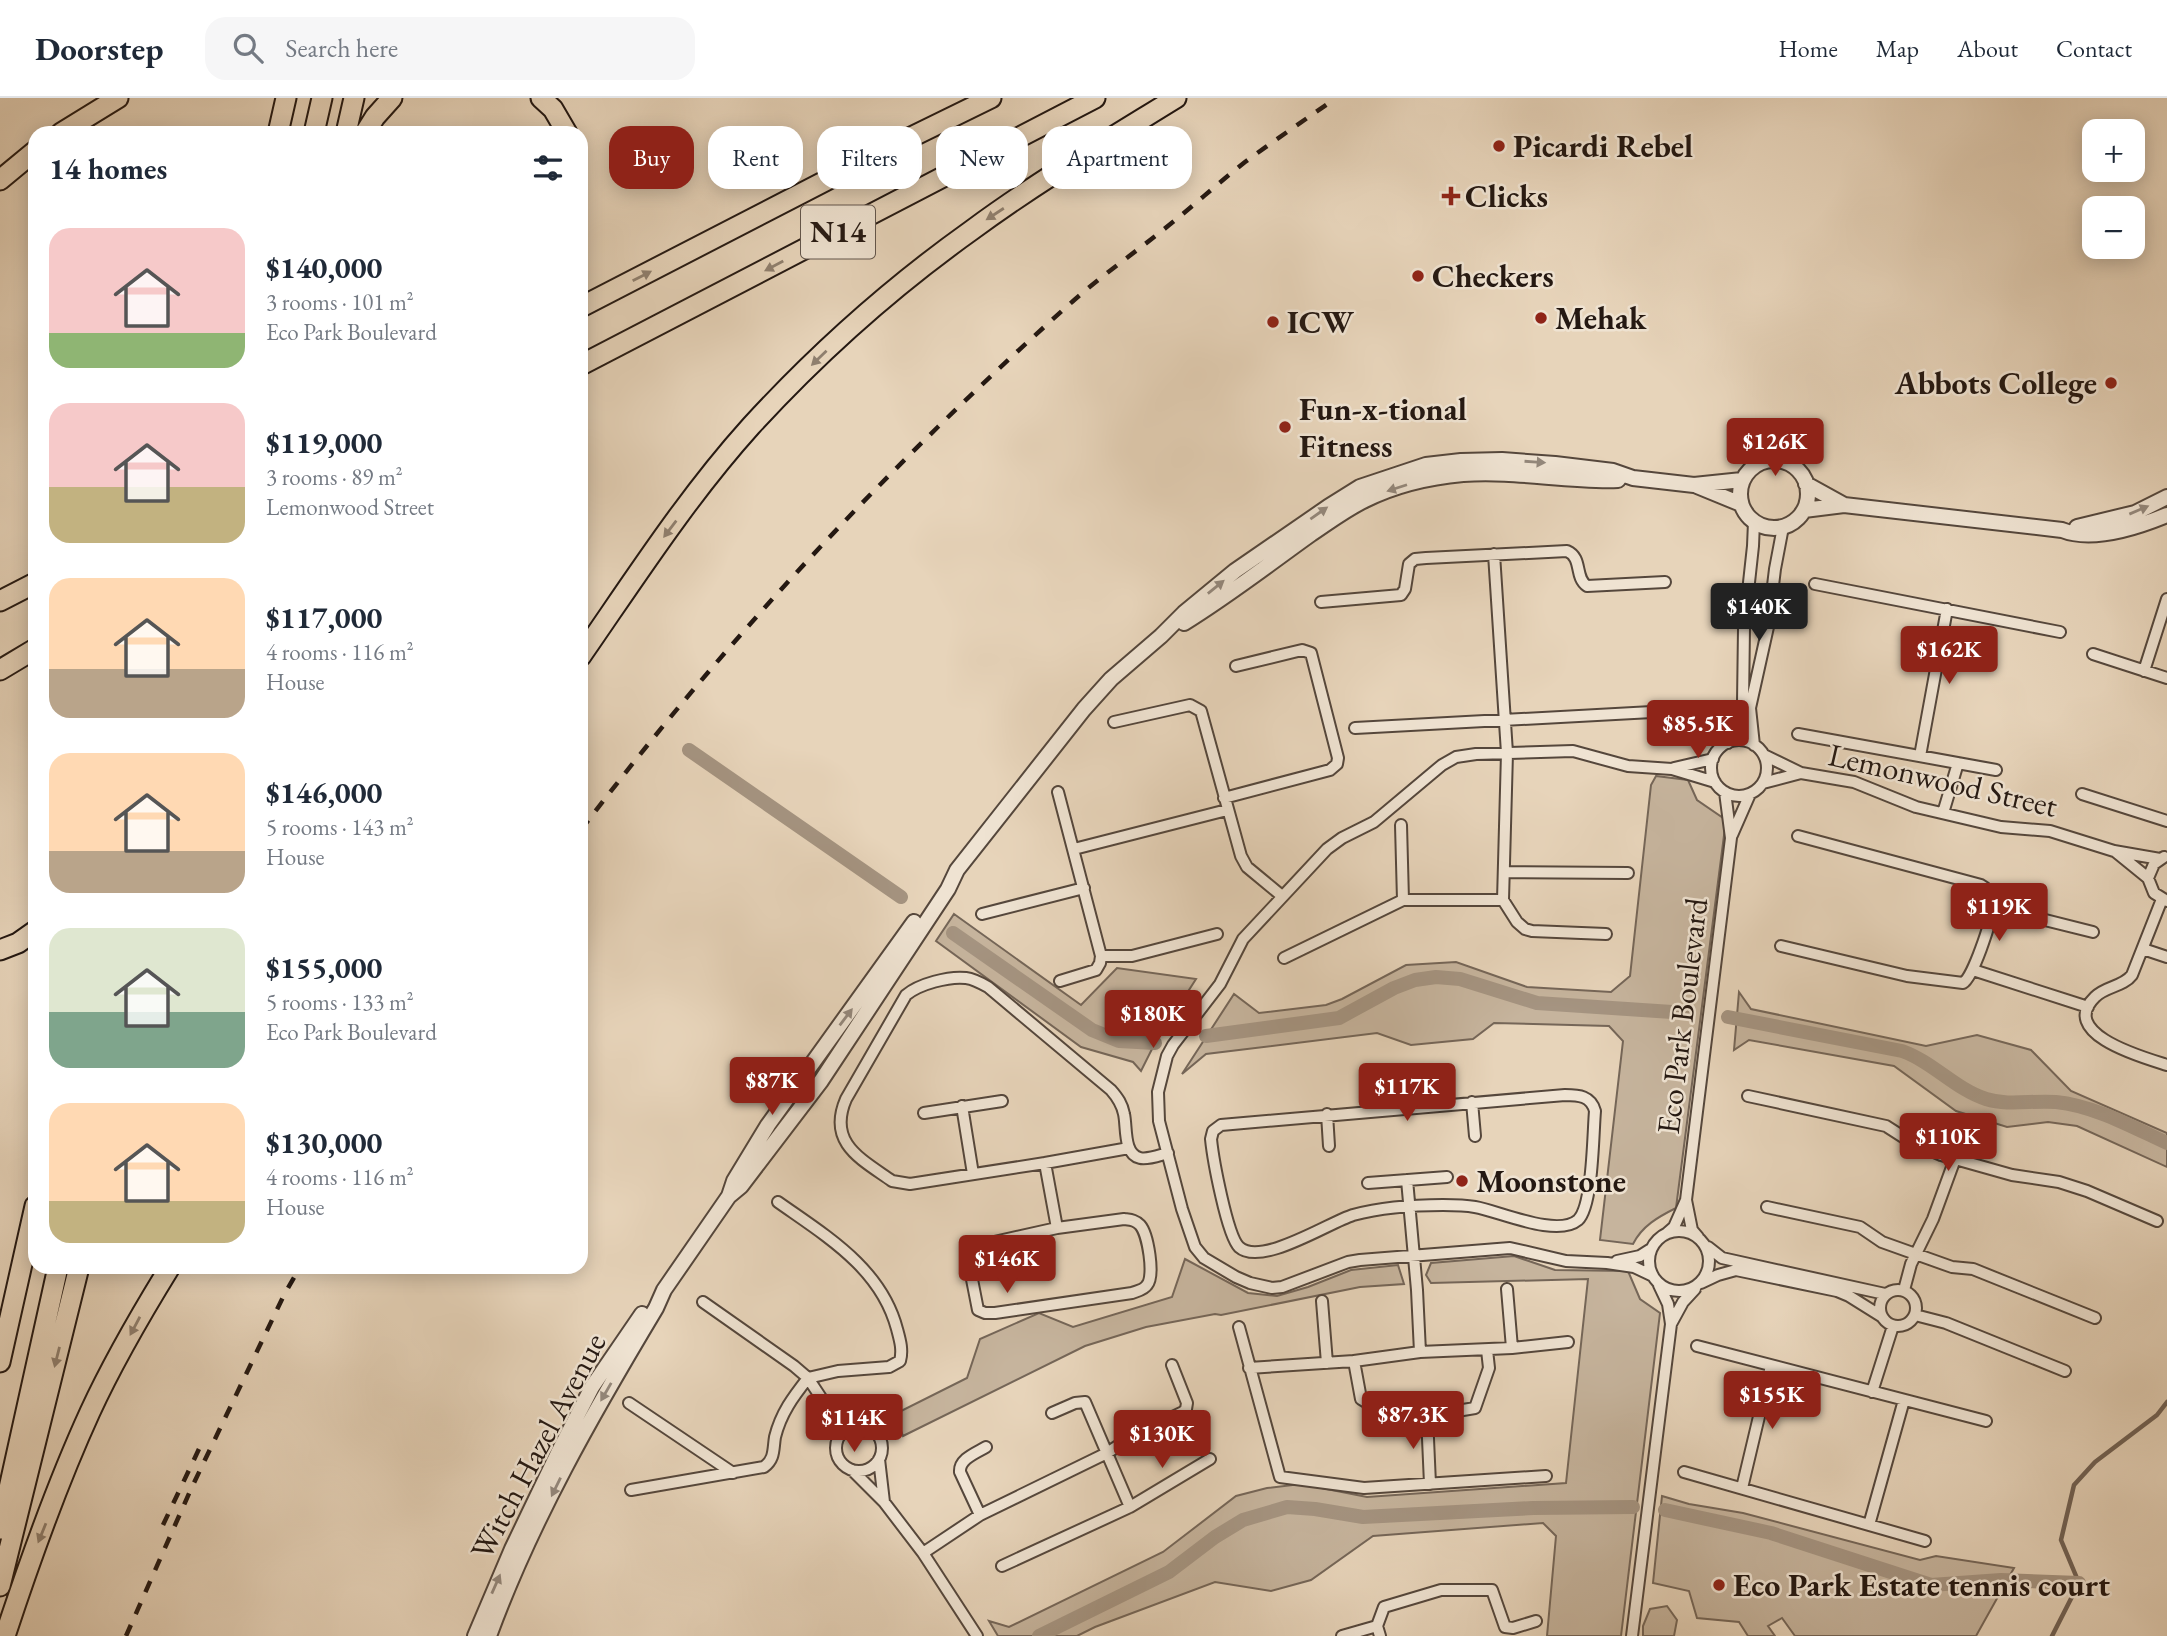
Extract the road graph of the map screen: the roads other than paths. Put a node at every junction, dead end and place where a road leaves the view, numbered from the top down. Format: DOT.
graph roads {
  1 [pos="118,98"];
  2 [pos="286,98"];
  3 [pos="322,98"];
  4 [pos="354,98"];
  5 [pos="392,98"];
  6 [pos="541,98"];
  7 [pos="991,98"];
  8 [pos="1095,98"];
  9 [pos="1177,98"];
  10 [pos="72,126"];
  11 [pos="280,126"];
  12 [pos="316,126"];
  13 [pos="348,126"];
  14 [pos="369,126"];
  15 [pos="563,126"];
  16 [pos="28,156"];
  17 [pos="0,180"];
  18 [pos="588,303"];
  19 [pos="588,362"];
  20 [pos="1742,480"];
  21 [pos="1806,484"];
  22 [pos="1694,485"];
  23 [pos="2167,497"];
  24 [pos="1741,504"];
  25 [pos="1844,505"];
  26 [pos="1804,510"];
  27 [pos="2167,515"];
  28 [pos="1754,522"];
  29 [pos="1783,527"];
  30 [pos="2062,530"];
  31 [pos="1494,554"];
  32 [pos="1665,582"];
  33 [pos="1815,584"];
  34 [pos="28,587"];
  35 [pos="2167,599"];
  36 [pos="0,601"];
  37 [pos="1321,603"];
  38 [pos="1947,610"];
  39 [pos="2060,632"];
  40 [pos="588,646"];
  41 [pos="28,649"];
  42 [pos="28,651"];
  43 [pos="2093,654"];
  44 [pos="0,661"];
  45 [pos="1236,666"];
  46 [pos="0,670"];
  47 [pos="2144,671"];
  48 [pos="2167,678"];
  49 [pos="1651,712"];
  50 [pos="1505,718"];
  51 [pos="1114,722"];
  52 [pos="1355,728"];
  53 [pos="1798,734"];
  54 [pos="1728,743"];
  55 [pos="1754,745"];
  56 [pos="1507,753"];
  57 [pos="1764,755"];
  58 [pos="1920,756"];
  59 [pos="1713,759"];
  60 [pos="1958,763"];
  61 [pos="1672,768"];
  62 [pos="1996,770"];
  63 [pos="1801,774"];
  64 [pos="1715,782"];
  65 [pos="1763,783"];
  66 [pos="1058,792"];
  67 [pos="1725,792"];
  68 [pos="1750,794"];
  69 [pos="2082,794"];
  70 [pos="1224,798"];
  71 [pos="1227,810"];
  72 [pos="1943,813"];
  73 [pos="2167,821"];
  74 [pos="1401,825"];
  75 [pos="1798,836"];
  76 [pos="1731,838"];
  77 [pos="1074,849"];
  78 [pos="2114,851"];
  79 [pos="2164,858"];
  80 [pos="1505,873"];
  81 [pos="1628,873"];
  82 [pos="2148,878"];
  83 [pos="1084,888"];
  84 [pos="1282,896"];
  85 [pos="1503,900"];
  86 [pos="2164,900"];
  87 [pos="1403,901"];
  88 [pos="1993,907"];
  89 [pos="982,914"];
  90 [pos="2093,932"];
  91 [pos="1217,934"];
  92 [pos="1606,934"];
  93 [pos="28,937"];
  94 [pos="1781,946"];
  95 [pos="2143,949"];
  96 [pos="0,950"];
  97 [pos="1101,956"];
  98 [pos="2167,957"];
  99 [pos="1284,958"];
  100 [pos="1973,970"];
  101 [pos="1060,981"];
  102 [pos="2088,1007"];
  103 [pos="2167,1065"];
  104 [pos="1748,1096"];
  105 [pos="1002,1101"];
  106 [pos="1472,1102"];
  107 [pos="962,1106"];
  108 [pos="924,1112"];
  109 [pos="1327,1114"];
  110 [pos="1475,1136"];
  111 [pos="1329,1146"];
  112 [pos="1129,1148"];
  113 [pos="1168,1153"];
  114 [pos="1955,1159"];
  115 [pos="1045,1164"];
  116 [pos="973,1174"];
  117 [pos="1447,1177"];
  118 [pos="1407,1180"];
  119 [pos="1368,1183"];
  120 [pos="1686,1200"];
  121 [pos="778,1202"];
  122 [pos="1409,1205"];
  123 [pos="1767,1208"];
  124 [pos="2157,1221"];
  125 [pos="1056,1228"];
  126 [pos="1666,1234"];
  127 [pos="28,1237"];
  128 [pos="1702,1241"];
  129 [pos="1651,1249"];
  130 [pos="1916,1254"];
  131 [pos="1414,1255"];
  132 [pos="1607,1263"];
  133 [pos="56,1274"];
  134 [pos="77,1274"];
  135 [pos="166,1274"];
  136 [pos="1656,1280"];
  137 [pos="1699,1285"];
  138 [pos="1507,1289"];
  139 [pos="664,1290"];
  140 [pos="1904,1290"];
  141 [pos="1885,1294"];
  142 [pos="1322,1301"];
  143 [pos="703,1303"];
  144 [pos="1915,1315"];
  145 [pos="1881,1316"];
  146 [pos="2095,1318"];
  147 [pos="1671,1324"];
  148 [pos="1893,1326"];
  149 [pos="1239,1327"];
  150 [pos="1568,1342"];
  151 [pos="1698,1346"];
  152 [pos="1512,1348"];
  153 [pos="1487,1350"];
  154 [pos="1420,1352"];
  155 [pos="1354,1361"];
  156 [pos="0,1362"];
  157 [pos="1327,1363"];
  158 [pos="1172,1365"];
  159 [pos="1771,1366"];
  160 [pos="1249,1368"];
  161 [pos="2065,1371"];
  162 [pos="808,1378"];
  163 [pos="1872,1392"];
  164 [pos="1904,1400"];
  165 [pos="629,1403"];
  166 [pos="1052,1413"];
  167 [pos="1427,1416"];
  168 [pos="1986,1421"];
  169 [pos="843,1432"];
  170 [pos="986,1447"];
  171 [pos="1107,1453"];
  172 [pos="879,1459"];
  173 [pos="1210,1459"];
  174 [pos="852,1471"];
  175 [pos="1684,1472"];
  176 [pos="733,1474"];
  177 [pos="1546,1476"];
  178 [pos="1430,1484"];
  179 [pos="1742,1488"];
  180 [pos="631,1490"];
  181 [pos="884,1502"];
  182 [pos="1130,1507"];
  183 [pos="980,1515"];
  184 [pos="1869,1525"];
  185 [pos="0,1529"];
  186 [pos="1925,1541"];
  187 [pos="923,1553"];
  188 [pos="1002,1566"];
  189 [pos="0,1586"];
  190 [pos="1536,1621"];
  191 [pos="1379,1631"];
  192 [pos="5,1636"];
  193 [pos="474,1636"];
  194 [pos="489,1636"];
  195 [pos="977,1636"];
  196 [pos="1342,1636"];
  197 [pos="1633,1636"];
  1 -- 10 [label="highway"];
  2 -- 11 [label="highway"];
  3 -- 12 [label="highway"];
  4 -- 13 [label="highway"];
  5 -- 14 [label="highway"];
  6 -- 15 [label="highway"];
  18 -- 7 [label="highway, N14, one-way"];
  8 -- 19 [label="highway, N14, one-way"];
  9 -- 40 [label="highway, one-way"];
  16 -- 17 [label="highway"];
  20 -- 21 [label="street"];
  20 -- 22 [label="street, Witch Hazel Avenue"];
  20 -- 24 [label="street"];
  21 -- 25 [label="street"];
  21 -- 26 [label="street"];
  22 -- 24 [label="street, Witch Hazel Avenue"];
  22 -- 139 [label="street, Witch Hazel Avenue"];
  30 -- 23 [label="street, one-way"];
  24 -- 28 [label="street"];
  25 -- 26 [label="street"];
  25 -- 30 [label="street"];
  26 -- 29 [label="street"];
  27 -- 30 [label="street"];
  28 -- 29 [label="street"];
  28 -- 54 [label="street"];
  29 -- 55 [label="street"];
  31 -- 32 [label="street"];
  31 -- 37 [label="street"];
  31 -- 50 [label="street"];
  33 -- 38 [label="street"];
  34 -- 36 [label="highway"];
  35 -- 47 [label="street"];
  38 -- 39 [label="street"];
  38 -- 58 [label="street"];
  41 -- 44 [label="highway"];
  42 -- 46 [label="highway"];
  43 -- 47 [label="street"];
  45 -- 70 [label="street"];
  47 -- 48 [label="street"];
  49 -- 50 [label="street"];
  50 -- 52 [label="street"];
  50 -- 56 [label="street"];
  51 -- 70 [label="street"];
  53 -- 58 [label="street"];
  54 -- 55 [label="street"];
  54 -- 59 [label="street"];
  55 -- 57 [label="street"];
  56 -- 61 [label="street"];
  56 -- 80 [label="street"];
  56 -- 84 [label="street"];
  57 -- 63 [label="street, Lemonwood Street"];
  57 -- 65 [label="street"];
  58 -- 60 [label="street"];
  59 -- 61 [label="street"];
  59 -- 64 [label="street"];
  60 -- 62 [label="street"];
  60 -- 72 [label="street"];
  61 -- 64 [label="street"];
  63 -- 65 [label="street, Lemonwood Street"];
  63 -- 72 [label="street, Lemonwood Street"];
  64 -- 67 [label="street"];
  65 -- 68 [label="street"];
  66 -- 77 [label="street"];
  67 -- 68 [label="street"];
  67 -- 76 [label="street, Eco Park Boulevard"];
  68 -- 76 [label="street, Eco Park Boulevard"];
  69 -- 73 [label="street"];
  70 -- 71 [label="street"];
  71 -- 77 [label="street"];
  71 -- 84 [label="street"];
  72 -- 78 [label="street, Lemonwood Street"];
  74 -- 87 [label="street"];
  75 -- 88 [label="street"];
  76 -- 120 [label="street, Eco Park Boulevard"];
  77 -- 83 [label="street"];
  78 -- 79 [label="street, Lemonwood Street"];
  78 -- 82 [label="street, Lemonwood Street"];
  79 -- 82 [label="street"];
  80 -- 81 [label="street"];
  80 -- 85 [label="street"];
  82 -- 86 [label="street, Lemonwood Street"];
  83 -- 89 [label="street"];
  83 -- 97 [label="street"];
  84 -- 113 [label="street"];
  85 -- 87 [label="street"];
  85 -- 92 [label="street"];
  86 -- 95 [label="street"];
  87 -- 99 [label="street"];
  88 -- 90 [label="street"];
  88 -- 100 [label="street"];
  91 -- 97 [label="street"];
  93 -- 96 [label="highway"];
  94 -- 100 [label="street"];
  95 -- 98 [label="street"];
  95 -- 102 [label="street"];
  97 -- 101 [label="street"];
  100 -- 102 [label="street"];
  102 -- 103 [label="street"];
  104 -- 114 [label="street"];
  105 -- 107 [label="street"];
  106 -- 109 [label="street"];
  106 -- 110 [label="street"];
  106 -- 122 [label="street"];
  107 -- 108 [label="street"];
  107 -- 116 [label="street"];
  109 -- 111 [label="street"];
  109 -- 122 [label="street"];
  112 -- 113 [label="street"];
  112 -- 115 [label="street"];
  112 -- 116 [label="street"];
  113 -- 131 [label="street"];
  114 -- 124 [label="street"];
  114 -- 130 [label="street"];
  115 -- 116 [label="street"];
  115 -- 125 [label="street"];
  117 -- 118 [label="street"];
  118 -- 119 [label="street"];
  118 -- 122 [label="street"];
  120 -- 126 [label="street, Eco Park Boulevard"];
  120 -- 128 [label="street, Eco Park Boulevard"];
  121 -- 162 [label="street"];
  122 -- 131 [label="street"];
  123 -- 130 [label="street"];
  125 -- 125 [label="street"];
  126 -- 128 [label="street"];
  126 -- 129 [label="street"];
  127 -- 156 [label="highway"];
  128 -- 137 [label="street"];
  128 -- 141 [label="street"];
  129 -- 132 [label="street"];
  129 -- 136 [label="street"];
  130 -- 140 [label="street"];
  130 -- 146 [label="street"];
  131 -- 132 [label="street"];
  131 -- 154 [label="street"];
  132 -- 136 [label="street"];
  133 -- 185 [label="highway"];
  134 -- 189 [label="highway, one-way"];
  135 -- 192 [label="highway, one-way"];
  136 -- 137 [label="street"];
  136 -- 147 [label="street"];
  137 -- 145 [label="street"];
  137 -- 147 [label="street"];
  138 -- 152 [label="street"];
  193 -- 139 [label="street, Witch Hazel Avenue, one-way"];
  139 -- 194 [label="street, Witch Hazel Avenue, one-way"];
  140 -- 141 [label="street"];
  140 -- 144 [label="street"];
  141 -- 145 [label="street"];
  142 -- 157 [label="street"];
  143 -- 162 [label="street"];
  144 -- 148 [label="street"];
  144 -- 161 [label="street"];
  145 -- 148 [label="street"];
  147 -- 197 [label="street"];
  148 -- 163 [label="street"];
  149 -- 160 [label="street"];
  150 -- 152 [label="street"];
  151 -- 159 [label="street"];
  152 -- 153 [label="street"];
  153 -- 154 [label="street"];
  153 -- 167 [label="street"];
  154 -- 155 [label="street"];
  155 -- 157 [label="street"];
  155 -- 167 [label="street"];
  157 -- 160 [label="street"];
  158 -- 171 [label="street"];
  159 -- 163 [label="street"];
  159 -- 179 [label="street"];
  160 -- 178 [label="street"];
  162 -- 169 [label="street"];
  162 -- 176 [label="street"];
  163 -- 164 [label="street"];
  164 -- 168 [label="street"];
  164 -- 184 [label="street"];
  165 -- 176 [label="street"];
  166 -- 171 [label="street"];
  167 -- 178 [label="street"];
  169 -- 172 [label="street"];
  169 -- 174 [label="street"];
  170 -- 183 [label="street"];
  171 -- 182 [label="street"];
  171 -- 183 [label="street"];
  172 -- 174 [label="street"];
  172 -- 181 [label="street"];
  173 -- 182 [label="street"];
  174 -- 181 [label="street"];
  175 -- 179 [label="street"];
  176 -- 180 [label="street"];
  177 -- 178 [label="street"];
  179 -- 184 [label="street"];
  181 -- 187 [label="street"];
  182 -- 188 [label="street"];
  183 -- 187 [label="street"];
  184 -- 186 [label="street"];
  187 -- 195 [label="street"];
  190 -- 191 [label="street"];
  191 -- 196 [label="street"];
}
